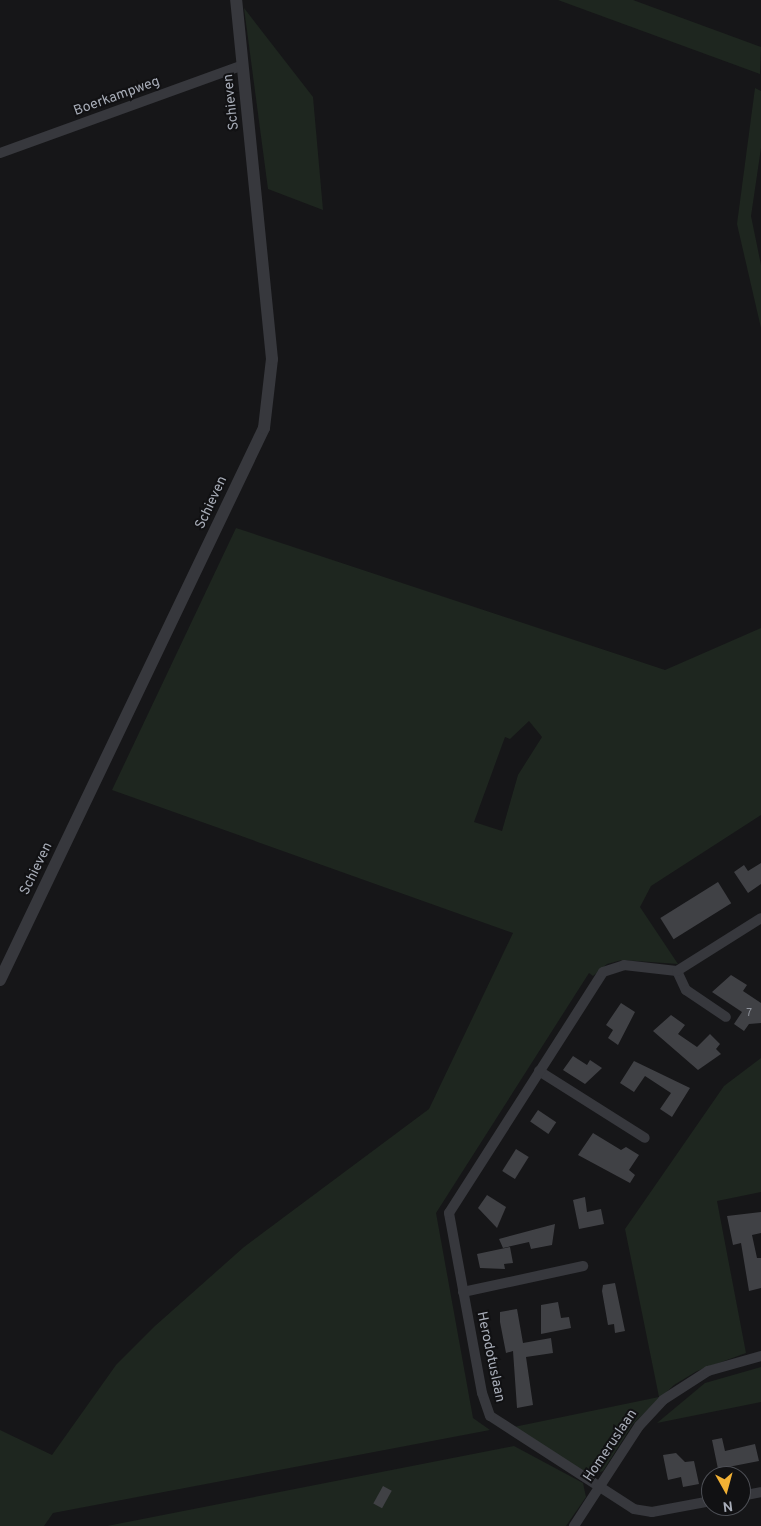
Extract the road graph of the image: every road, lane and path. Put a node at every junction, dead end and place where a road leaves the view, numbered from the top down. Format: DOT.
graph roads {
  1 [pos="236,0"];
  2 [pos="243,65"];
  3 [pos="0,153"];
  4 [pos="761,918"];
  5 [pos="677,971"];
  6 [pos="0,980"];
  7 [pos="726,1018"];
  8 [pos="539,1070"];
  9 [pos="644,1138"];
  10 [pos="582,1266"];
  11 [pos="463,1292"];
  12 [pos="761,1356"];
  13 [pos="600,1488"];
  14 [pos="701,1503"];
  15 [pos="574,1526"];
  1 -- 2 [label="street, Schieven"];
  2 -- 3 [label="street, Boerkampweg"];
  2 -- 6 [label="street, Schieven"];
  4 -- 5 [label="street"];
  5 -- 7 [label="street"];
  5 -- 8 [label="street, Herodotuslaan"];
  8 -- 9 [label="street"];
  8 -- 11 [label="street, Herodotuslaan"];
  10 -- 11 [label="street"];
  11 -- 13 [label="street, Herodotuslaan"];
  12 -- 13 [label="street, Homeruslaan"];
  13 -- 14 [label="street, Herodotuslaan"];
  13 -- 15 [label="street, Homeruslaan"];
}
